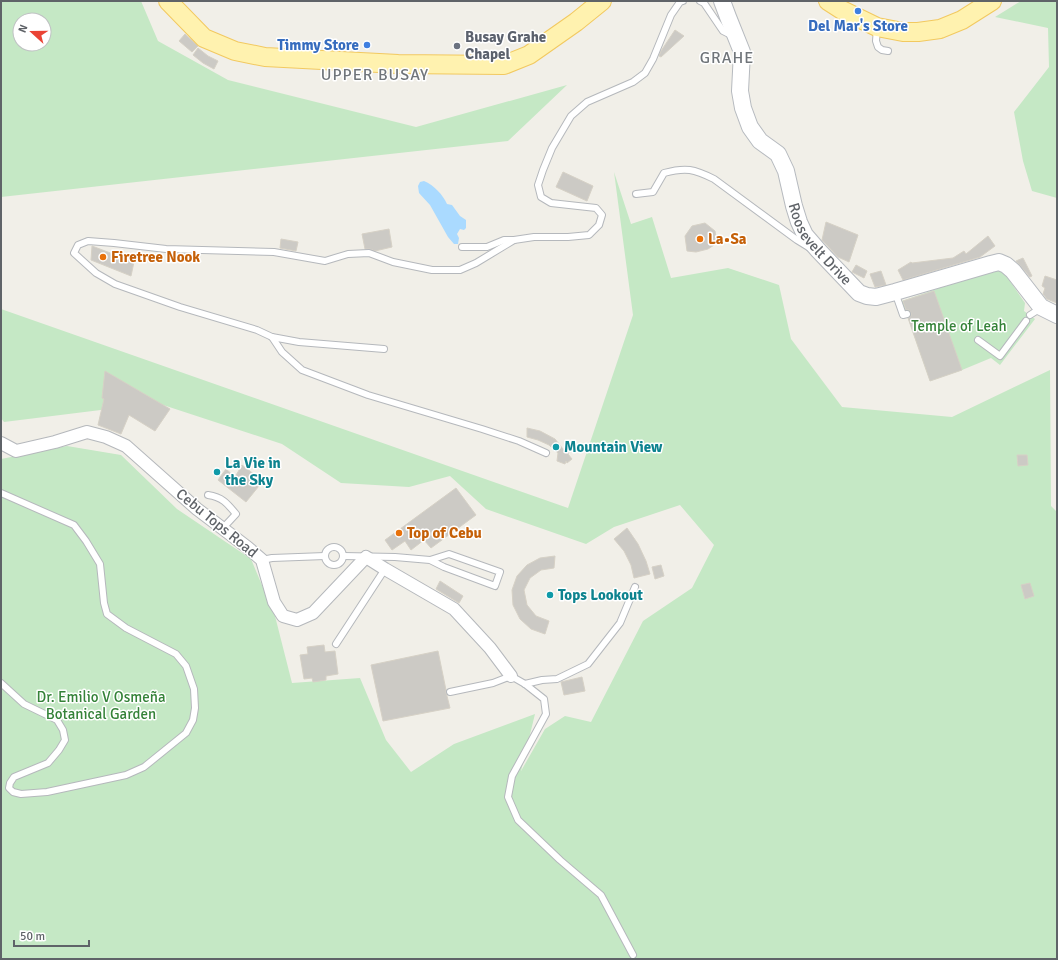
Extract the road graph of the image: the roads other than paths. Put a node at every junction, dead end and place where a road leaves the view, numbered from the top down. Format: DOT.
graph roads {
  1 [pos="168,1"];
  2 [pos="602,1"];
  3 [pos="683,1"];
  4 [pos="700,1"];
  5 [pos="722,1"];
  6 [pos="828,1"];
  7 [pos="992,1"];
  8 [pos="877,27"];
  9 [pos="736,38"];
  10 [pos="888,51"];
  11 [pos="530,185"];
  12 [pos="538,185"];
  13 [pos="636,194"];
  14 [pos="514,240"];
  15 [pos="462,247"];
  16 [pos="818,250"];
  17 [pos="895,292"];
  18 [pos="907,314"];
  19 [pos="1057,315"];
  20 [pos="1026,321"];
  21 [pos="272,337"];
  22 [pos="978,340"];
  23 [pos="384,349"];
  24 [pos="1,443"];
  25 [pos="546,453"];
  26 [pos="1,493"];
  27 [pos="208,495"];
  28 [pos="223,528"];
  29 [pos="325,556"];
  30 [pos="343,556"];
  31 [pos="366,557"];
  32 [pos="262,560"];
  33 [pos="430,560"];
  34 [pos="385,569"];
  35 [pos="635,587"];
  36 [pos="336,644"];
  37 [pos="511,676"];
  38 [pos="1,682"];
  39 [pos="525,684"];
  40 [pos="450,692"];
  41 [pos="634,955"];
  1 -- 2 [label="main road"];
  3 -- 12 [label="lane"];
  4 -- 9 [label="lane"];
  5 -- 9 [label="street, Roosevelt Drive"];
  6 -- 8 [label="main road"];
  7 -- 8 [label="main road"];
  8 -- 10 [label="lane"];
  9 -- 16 [label="street, Roosevelt Drive"];
  11 -- 12 [label="lane"];
  12 -- 14 [label="lane"];
  13 -- 16 [label="lane"];
  14 -- 15 [label="lane"];
  14 -- 21 [label="lane"];
  16 -- 17 [label="street, Roosevelt Drive"];
  17 -- 18 [label="lane"];
  17 -- 19 [label="street, Roosevelt Drive"];
  20 -- 22 [label="lane"];
  21 -- 23 [label="lane"];
  21 -- 25 [label="lane"];
  24 -- 28 [label="street, Cebu Tops Road"];
  26 -- 38 [label="lane"];
  27 -- 28 [label="lane"];
  28 -- 32 [label="street, Cebu Tops Road"];
  29 -- 30 [label="lane"];
  29 -- 30 [label="lane"];
  29 -- 32 [label="lane"];
  30 -- 31 [label="lane"];
  31 -- 32 [label="street, Cebu Tops Road"];
  31 -- 33 [label="lane"];
  31 -- 34 [label="street"];
  33 -- 33 [label="lane"];
  34 -- 36 [label="lane"];
  34 -- 37 [label="street"];
  35 -- 39 [label="lane"];
  37 -- 39 [label="lane"];
  37 -- 40 [label="lane"];
  39 -- 41 [label="lane"];
}
